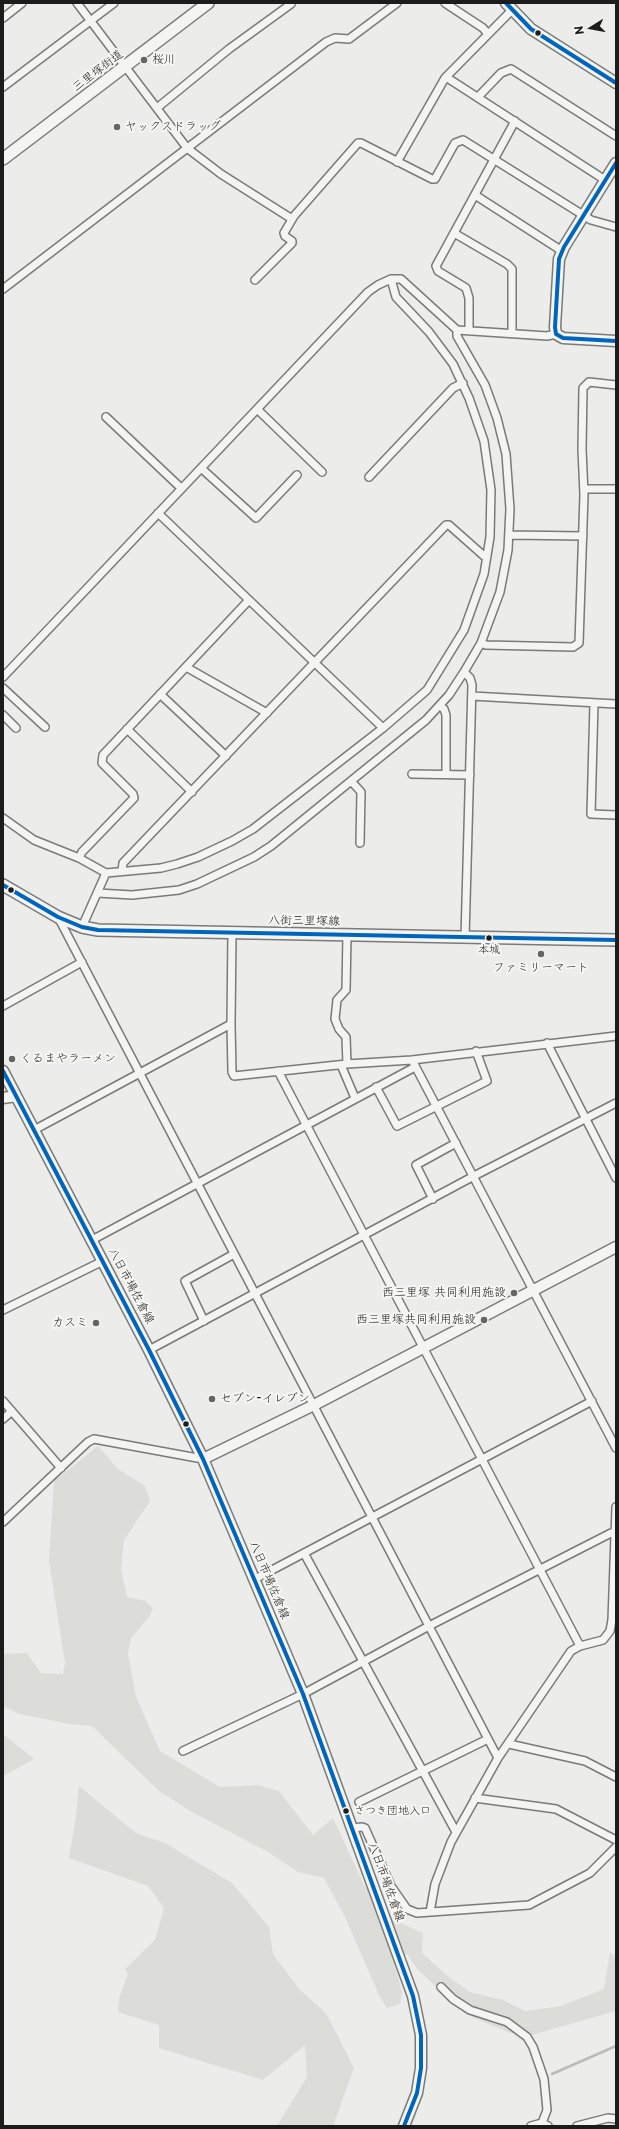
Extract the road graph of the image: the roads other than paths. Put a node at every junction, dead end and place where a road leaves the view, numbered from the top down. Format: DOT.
graph roads {
  1 [pos="22,3"];
  2 [pos="77,3"];
  3 [pos="114,3"];
  4 [pos="208,3"];
  5 [pos="397,3"];
  6 [pos="445,3"];
  7 [pos="291,4"];
  8 [pos="509,6"];
  9 [pos="3,18"];
  10 [pos="91,21"];
  11 [pos="488,34"];
  12 [pos="125,67"];
  13 [pos="446,77"];
  14 [pos="616,83"];
  15 [pos="3,87"];
  16 [pos="478,97"];
  17 [pos="157,108"];
  18 [pos="515,121"];
  19 [pos="616,136"];
  20 [pos="187,148"];
  21 [pos="494,158"];
  22 [pos="3,159"];
  23 [pos="397,162"];
  24 [pos="616,163"];
  25 [pos="605,180"];
  26 [pos="475,195"];
  27 [pos="584,216"];
  28 [pos="292,219"];
  29 [pos="616,227"];
  30 [pos="454,232"];
  31 [pos="562,251"];
  32 [pos="391,279"];
  33 [pos="255,280"];
  34 [pos="3,289"];
  35 [pos="457,330"];
  36 [pos="469,331"];
  37 [pos="512,332"];
  38 [pos="556,334"];
  39 [pos="616,341"];
  40 [pos="463,383"];
  41 [pos="616,385"];
  42 [pos="257,409"];
  43 [pos="106,417"];
  44 [pos="201,468"];
  45 [pos="322,472"];
  46 [pos="297,475"];
  47 [pos="369,477"];
  48 [pos="181,488"];
  49 [pos="584,489"];
  50 [pos="616,489"];
  51 [pos="158,513"];
  52 [pos="510,535"];
  53 [pos="583,536"];
  54 [pos="487,556"];
  55 [pos="249,600"];
  56 [pos="481,643"];
  57 [pos="316,663"];
  58 [pos="186,667"];
  59 [pos="464,672"];
  60 [pos="3,677"];
  61 [pos="3,688"];
  62 [pos="160,694"];
  63 [pos="472,696"];
  64 [pos="594,703"];
  65 [pos="616,704"];
  66 [pos="440,706"];
  67 [pos="267,713"];
  68 [pos="3,715"];
  69 [pos="45,727"];
  70 [pos="16,728"];
  71 [pos="383,728"];
  72 [pos="127,729"];
  73 [pos="226,756"];
  74 [pos="412,774"];
  75 [pos="446,774"];
  76 [pos="470,774"];
  77 [pos="351,780"];
  78 [pos="192,792"];
  79 [pos="616,815"];
  80 [pos="3,818"];
  81 [pos="360,843"];
  82 [pos="79,858"];
  83 [pos="122,871"];
  84 [pos="106,873"];
  85 [pos="3,885"];
  86 [pos="98,893"];
  87 [pos="58,916"];
  88 [pos="82,927"];
  89 [pos="232,933"];
  90 [pos="347,935"];
  91 [pos="465,938"];
  92 [pos="616,940"];
  93 [pos="82,962"];
  94 [pos="3,1006"];
  95 [pos="231,1024"];
  96 [pos="616,1036"];
  97 [pos="547,1043"];
  98 [pos="476,1051"];
  99 [pos="414,1063"];
  100 [pos="344,1064"];
  101 [pos="3,1071"];
  102 [pos="278,1071"];
  103 [pos="140,1073"];
  104 [pos="376,1087"];
  105 [pos="16,1096"];
  106 [pos="3,1098"];
  107 [pos="356,1098"];
  108 [pos="616,1103"];
  109 [pos="437,1107"];
  110 [pos="586,1119"];
  111 [pos="305,1125"];
  112 [pos="34,1130"];
  113 [pos="456,1143"];
  114 [pos="474,1176"];
  115 [pos="616,1178"];
  116 [pos="198,1183"];
  117 [pos="433,1198"];
  118 [pos="363,1236"];
  119 [pos="92,1240"];
  120 [pos="616,1247"];
  121 [pos="234,1254"];
  122 [pos="103,1261"];
  123 [pos="533,1290"];
  124 [pos="255,1294"];
  125 [pos="3,1310"];
  126 [pos="204,1321"];
  127 [pos="423,1348"];
  128 [pos="149,1350"];
  129 [pos="3,1400"];
  130 [pos="592,1402"];
  131 [pos="314,1405"];
  132 [pos="12,1411"];
  133 [pos="3,1419"];
  134 [pos="616,1448"];
  135 [pos="203,1459"];
  136 [pos="482,1460"];
  137 [pos="61,1468"];
  138 [pos="616,1507"];
  139 [pos="372,1517"];
  140 [pos="3,1522"];
  141 [pos="616,1534"];
  142 [pos="304,1553"];
  143 [pos="540,1570"];
  144 [pos="255,1579"];
  145 [pos="429,1626"];
  146 [pos="580,1646"];
  147 [pos="362,1661"];
  148 [pos="303,1694"];
  149 [pos="488,1739"];
  150 [pos="509,1744"];
  151 [pos="183,1751"];
  152 [pos="498,1758"];
  153 [pos="422,1771"];
  154 [pos="616,1777"];
  155 [pos="475,1798"];
  156 [pos="359,1802"];
  157 [pos="352,1828"];
  158 [pos="456,1832"];
  159 [pos="616,1840"];
  160 [pos="616,1847"];
  161 [pos="430,1912"];
  162 [pos="441,1987"];
  163 [pos="616,2119"];
  164 [pos="545,2125"];
  165 [pos="404,2126"];
  166 [pos="531,2126"];
  167 [pos="577,2126"];
  1 -- 9 [label="street"];
  2 -- 10 [label="street"];
  3 -- 10 [label="street"];
  4 -- 12 [label="main road, 三里塚街道"];
  5 -- 20 [label="street"];
  6 -- 11 [label="street"];
  7 -- 17 [label="street"];
  8 -- 11 [label="street"];
  8 -- 14 [label="main road"];
  10 -- 12 [label="street"];
  10 -- 15 [label="street"];
  11 -- 13 [label="street"];
  12 -- 17 [label="street"];
  12 -- 22 [label="main road, 三里塚街道"];
  13 -- 16 [label="street"];
  13 -- 23 [label="street"];
  16 -- 18 [label="street"];
  16 -- 19 [label="street"];
  17 -- 20 [label="street"];
  18 -- 21 [label="street"];
  18 -- 25 [label="street"];
  20 -- 28 [label="street"];
  20 -- 34 [label="street"];
  21 -- 23 [label="street"];
  21 -- 26 [label="street"];
  21 -- 27 [label="street"];
  23 -- 28 [label="street"];
  24 -- 25 [label="main road"];
  25 -- 27 [label="main road"];
  26 -- 30 [label="street"];
  26 -- 31 [label="street"];
  27 -- 29 [label="street"];
  27 -- 31 [label="main road"];
  28 -- 33 [label="street"];
  30 -- 36 [label="street"];
  30 -- 37 [label="street"];
  31 -- 38 [label="main road"];
  32 -- 35 [label="street"];
  32 -- 40 [label="street"];
  32 -- 42 [label="street"];
  35 -- 36 [label="street"];
  35 -- 52 [label="street"];
  36 -- 37 [label="street"];
  37 -- 38 [label="street"];
  38 -- 39 [label="main road"];
  40 -- 47 [label="street"];
  40 -- 54 [label="street"];
  41 -- 49 [label="street"];
  42 -- 44 [label="street"];
  42 -- 45 [label="street"];
  43 -- 48 [label="street"];
  44 -- 46 [label="street"];
  44 -- 48 [label="street"];
  48 -- 51 [label="street"];
  49 -- 50 [label="street"];
  49 -- 53 [label="street"];
  51 -- 55 [label="street"];
  51 -- 60 [label="street"];
  52 -- 53 [label="street"];
  52 -- 56 [label="street"];
  53 -- 56 [label="street"];
  54 -- 57 [label="street"];
  54 -- 71 [label="street"];
  55 -- 57 [label="street"];
  55 -- 58 [label="street"];
  56 -- 59 [label="street"];
  57 -- 67 [label="street"];
  57 -- 71 [label="street"];
  58 -- 62 [label="street"];
  58 -- 67 [label="street"];
  59 -- 63 [label="street"];
  59 -- 66 [label="street"];
  61 -- 69 [label="street"];
  62 -- 72 [label="street"];
  62 -- 73 [label="street"];
  63 -- 64 [label="street"];
  63 -- 76 [label="street"];
  64 -- 65 [label="street"];
  64 -- 79 [label="street"];
  66 -- 75 [label="street"];
  66 -- 77 [label="street"];
  67 -- 73 [label="street"];
  68 -- 70 [label="street"];
  71 -- 83 [label="street"];
  72 -- 78 [label="street"];
  72 -- 82 [label="street"];
  73 -- 78 [label="street"];
  74 -- 75 [label="street"];
  75 -- 76 [label="street"];
  76 -- 91 [label="street"];
  77 -- 81 [label="street"];
  77 -- 86 [label="street"];
  78 -- 83 [label="street"];
  80 -- 82 [label="street"];
  82 -- 84 [label="street"];
  83 -- 84 [label="street"];
  84 -- 86 [label="street"];
  85 -- 87 [label="main road, 八街三里塚線"];
  86 -- 88 [label="street"];
  87 -- 88 [label="main road, 八街三里塚線"];
  87 -- 93 [label="street"];
  88 -- 89 [label="main road, 八街三里塚線"];
  89 -- 90 [label="main road, 八街三里塚線"];
  89 -- 95 [label="street"];
  90 -- 91 [label="main road, 八街三里塚線"];
  90 -- 100 [label="street"];
  91 -- 92 [label="main road, 八街三里塚線"];
  93 -- 94 [label="street"];
  93 -- 103 [label="street"];
  95 -- 102 [label="street"];
  95 -- 103 [label="street"];
  96 -- 97 [label="street"];
  97 -- 98 [label="street"];
  97 -- 110 [label="street"];
  98 -- 99 [label="street"];
  98 -- 109 [label="street"];
  99 -- 100 [label="street"];
  99 -- 104 [label="street"];
  99 -- 109 [label="street"];
  100 -- 102 [label="street"];
  100 -- 107 [label="street"];
  101 -- 105 [label="main road, 八日市場佐倉線"];
  102 -- 111 [label="street"];
  103 -- 112 [label="street"];
  103 -- 116 [label="street"];
  104 -- 107 [label="street"];
  104 -- 109 [label="street"];
  105 -- 106 [label="main road"];
  105 -- 112 [label="main road, 八日市場佐倉線"];
  107 -- 111 [label="street"];
  108 -- 110 [label="street"];
  109 -- 113 [label="street"];
  110 -- 114 [label="street"];
  110 -- 115 [label="street"];
  111 -- 116 [label="street"];
  111 -- 118 [label="street"];
  112 -- 119 [label="main road, 八日市場佐倉線"];
  113 -- 114 [label="street"];
  113 -- 117 [label="street"];
  114 -- 117 [label="street"];
  114 -- 123 [label="street"];
  116 -- 119 [label="street"];
  116 -- 121 [label="street"];
  117 -- 118 [label="street"];
  118 -- 124 [label="street"];
  118 -- 127 [label="street"];
  119 -- 122 [label="main road, 八日市場佐倉線"];
  120 -- 123 [label="main road"];
  121 -- 124 [label="street"];
  121 -- 126 [label="street"];
  122 -- 125 [label="street"];
  122 -- 128 [label="main road, 八日市場佐倉線"];
  123 -- 127 [label="main road"];
  123 -- 130 [label="street"];
  124 -- 126 [label="street"];
  124 -- 131 [label="street"];
  126 -- 128 [label="street"];
  127 -- 131 [label="main road"];
  127 -- 136 [label="street"];
  128 -- 135 [label="main road, 八日市場佐倉線"];
  129 -- 132 [label="street"];
  130 -- 134 [label="street"];
  130 -- 136 [label="street"];
  131 -- 135 [label="main road"];
  131 -- 139 [label="street"];
  132 -- 133 [label="street"];
  132 -- 137 [label="street"];
  135 -- 137 [label="street"];
  135 -- 144 [label="main road, 八日市場佐倉線"];
  136 -- 139 [label="street"];
  136 -- 143 [label="street"];
  137 -- 140 [label="street"];
  138 -- 141 [label="street"];
  139 -- 142 [label="street"];
  139 -- 145 [label="street"];
  141 -- 143 [label="street"];
  141 -- 146 [label="street"];
  142 -- 144 [label="street"];
  142 -- 147 [label="street"];
  143 -- 145 [label="street"];
  143 -- 146 [label="street"];
  144 -- 148 [label="main road, 八日市場佐倉線"];
  145 -- 147 [label="street"];
  145 -- 149 [label="street"];
  146 -- 150 [label="street"];
  147 -- 148 [label="street"];
  147 -- 153 [label="street"];
  148 -- 151 [label="street"];
  148 -- 157 [label="main road, 八日市場佐倉線"];
  149 -- 152 [label="street"];
  149 -- 153 [label="street"];
  150 -- 152 [label="street"];
  150 -- 154 [label="street"];
  152 -- 155 [label="street"];
  153 -- 156 [label="street"];
  153 -- 158 [label="street"];
  155 -- 158 [label="street"];
  155 -- 159 [label="street"];
  157 -- 161 [label="street"];
  157 -- 165 [label="main road, 八日市場佐倉線"];
  158 -- 161 [label="street"];
  160 -- 161 [label="street"];
  162 -- 164 [label="street"];
  163 -- 167 [label="street"];
  164 -- 166 [label="street"];
}
